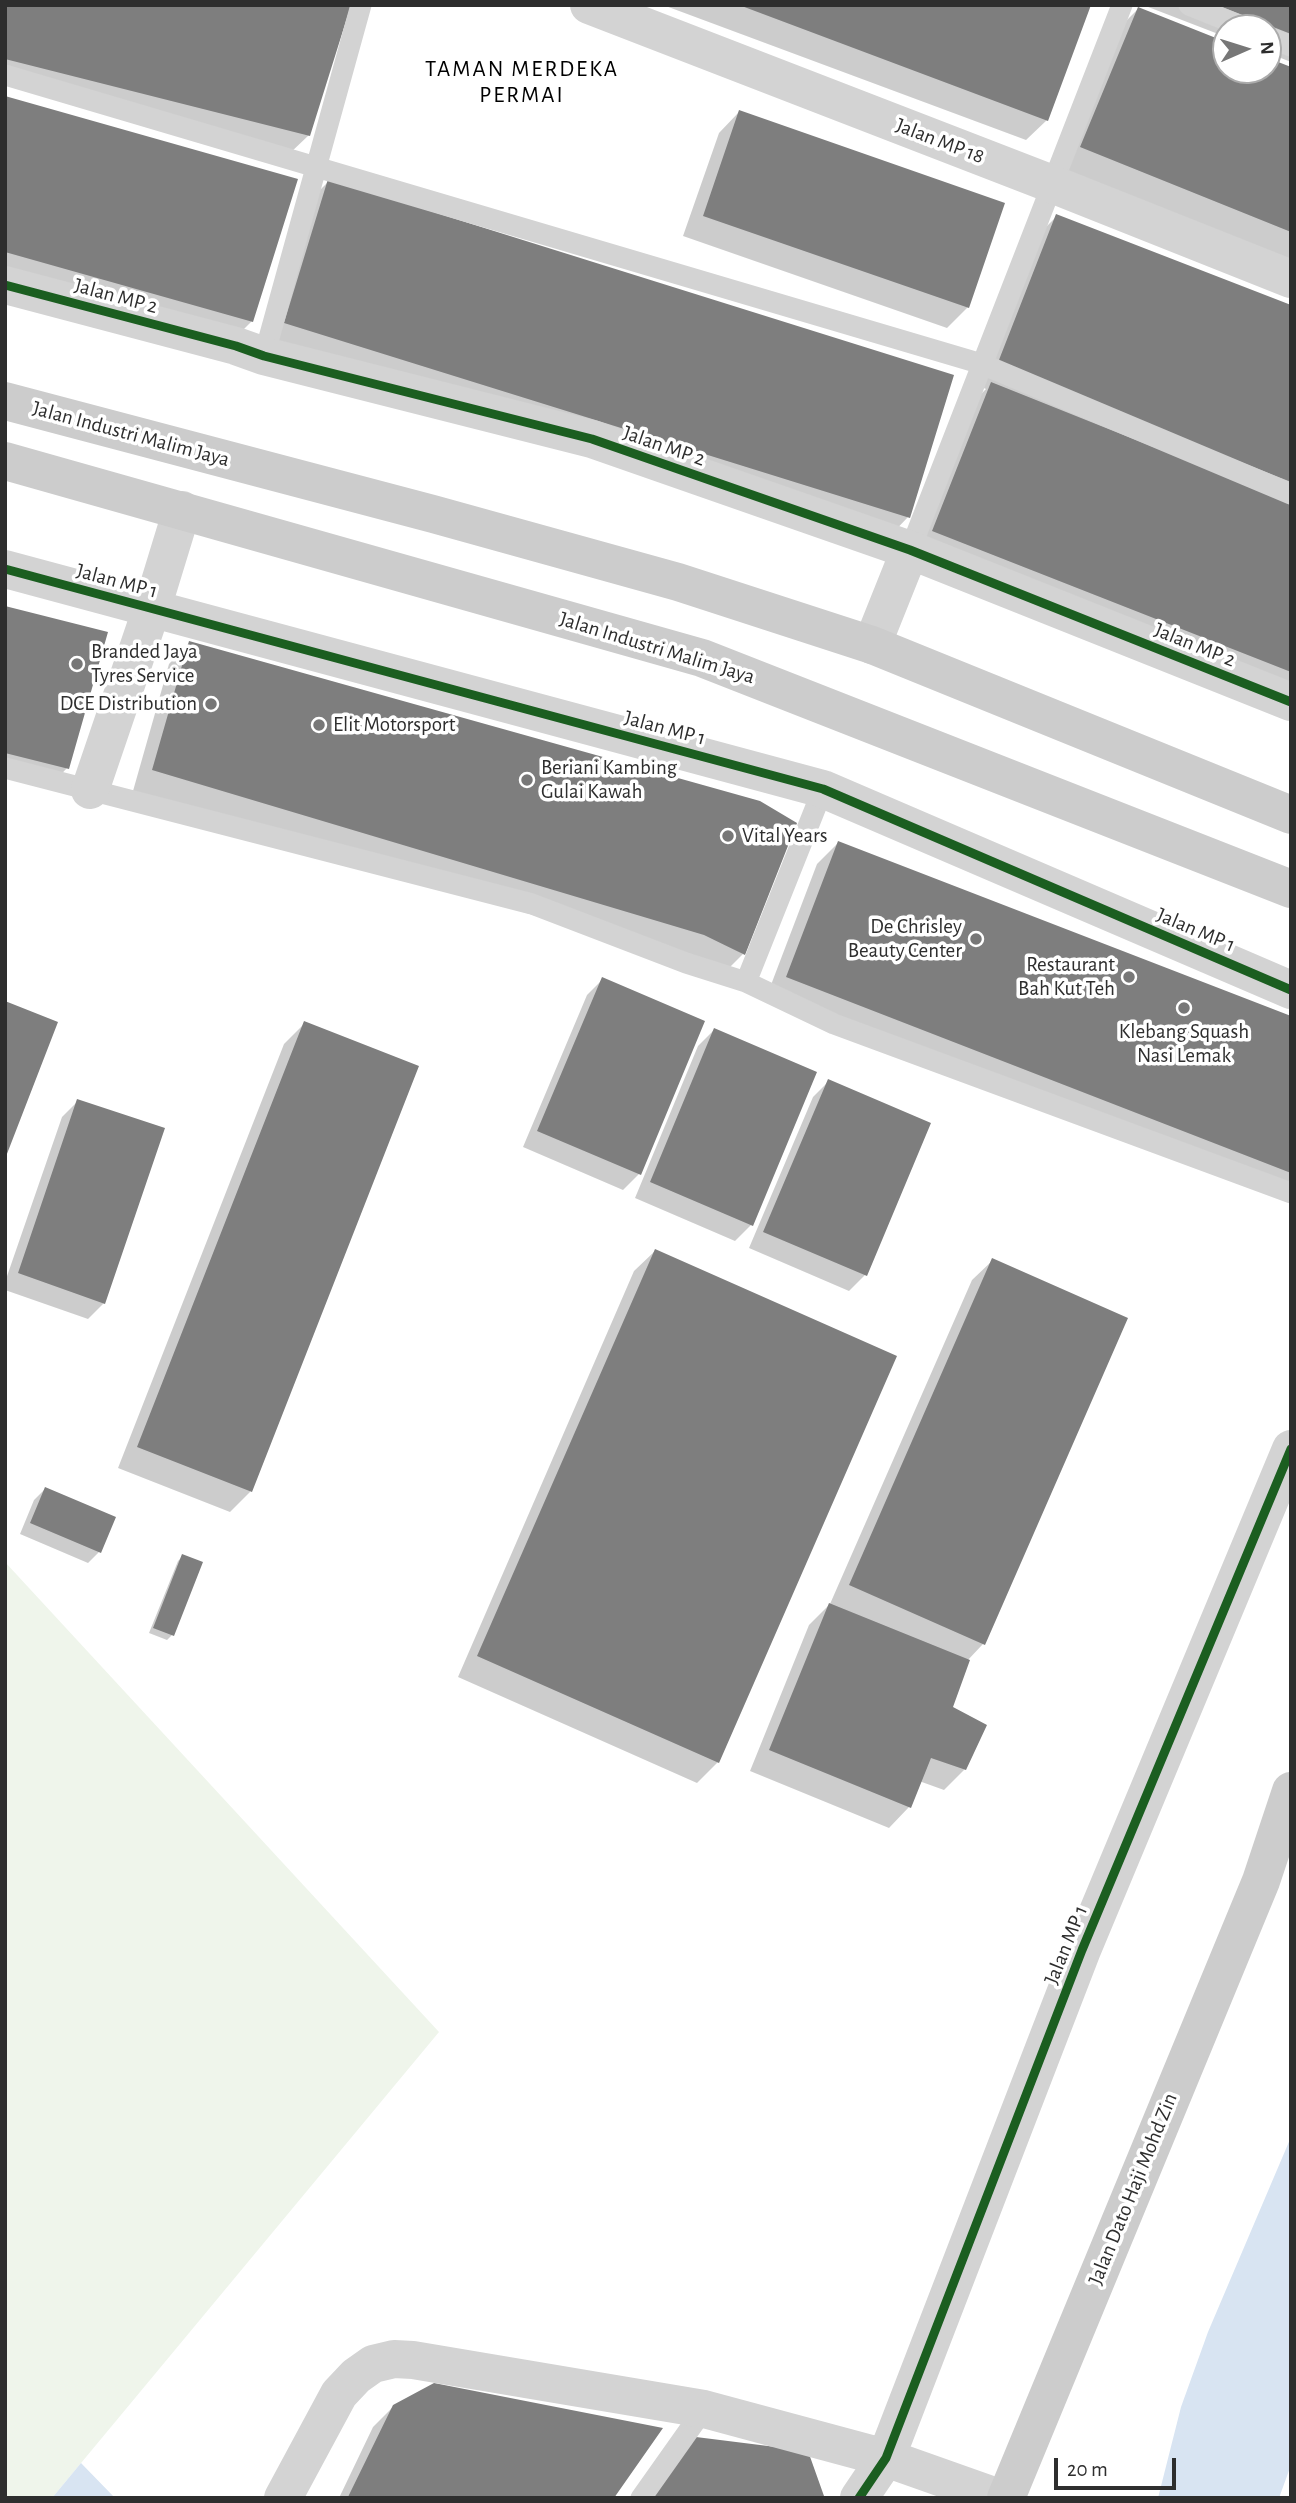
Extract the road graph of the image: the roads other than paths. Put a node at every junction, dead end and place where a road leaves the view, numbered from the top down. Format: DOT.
graph roads {
  1 [pos="361,5"];
  2 [pos="589,5"];
  3 [pos="1122,5"];
  4 [pos="1189,5"];
  5 [pos="1212,14"];
  6 [pos="5,75"];
  7 [pos="316,167"];
  8 [pos="1052,184"];
  9 [pos="1291,279"];
  10 [pos="5,285"];
  11 [pos="264,356"];
  12 [pos="982,364"];
  13 [pos="5,401"];
  14 [pos="5,461"];
  15 [pos="1291,494"];
  16 [pos="182,510"];
  17 [pos="910,550"];
  18 [pos="5,569"];
  19 [pos="152,608"];
  20 [pos="872,645"];
  21 [pos="1291,702"];
  22 [pos="5,768"];
  23 [pos="823,789"];
  24 [pos="90,790"];
  25 [pos="1291,815"];
  26 [pos="1291,889"];
  27 [pos="746,982"];
  28 [pos="1291,990"];
  29 [pos="1291,1193"];
  30 [pos="1291,1449"];
  31 [pos="1291,1791"];
  32 [pos="1291,1823"];
  33 [pos="1261,1881"];
  34 [pos="704,2409"];
  35 [pos="886,2458"];
  36 [pos="283,2498"];
  37 [pos="641,2498"];
  38 [pos="859,2498"];
  39 [pos="999,2498"];
  40 [pos="1006,2498"];
  1 -- 7 [label="lane"];
  2 -- 8 [label="street, Jalan MP 18"];
  3 -- 8 [label="lane"];
  4 -- 5 [label="lane"];
  6 -- 7 [label="lane"];
  7 -- 11 [label="lane"];
  7 -- 12 [label="lane"];
  8 -- 9 [label="street, Jalan MP 18"];
  8 -- 12 [label="lane"];
  10 -- 11 [label="street, Jalan MP 2"];
  11 -- 17 [label="street, Jalan MP 2"];
  12 -- 15 [label="lane"];
  12 -- 17 [label="lane"];
  13 -- 20 [label="main road, Jalan Industri Malim Jaya"];
  14 -- 16 [label="main road, Jalan Industri Malim Jaya"];
  16 -- 19 [label="street"];
  16 -- 26 [label="main road, Jalan Industri Malim Jaya"];
  17 -- 20 [label="street"];
  17 -- 21 [label="street, Jalan MP 2"];
  18 -- 19 [label="street, Jalan MP 1"];
  19 -- 23 [label="street, Jalan MP 1"];
  19 -- 24 [label="street"];
  20 -- 25 [label="main road, Jalan Industri Malim Jaya"];
  22 -- 24 [label="lane"];
  23 -- 27 [label="lane"];
  23 -- 28 [label="street, Jalan MP 1"];
  24 -- 27 [label="lane"];
  27 -- 29 [label="lane"];
  30 -- 35 [label="street, Jalan MP 1"];
  31 -- 33 [label="main road"];
  32 -- 33 [label="main road"];
  33 -- 40 [label="main road, Jalan Dato Haji Mohd Zin"];
  34 -- 35 [label="street"];
  34 -- 36 [label="street"];
  34 -- 37 [label="lane"];
  35 -- 38 [label="street, Jalan MP 1"];
  35 -- 39 [label="street"];
}
